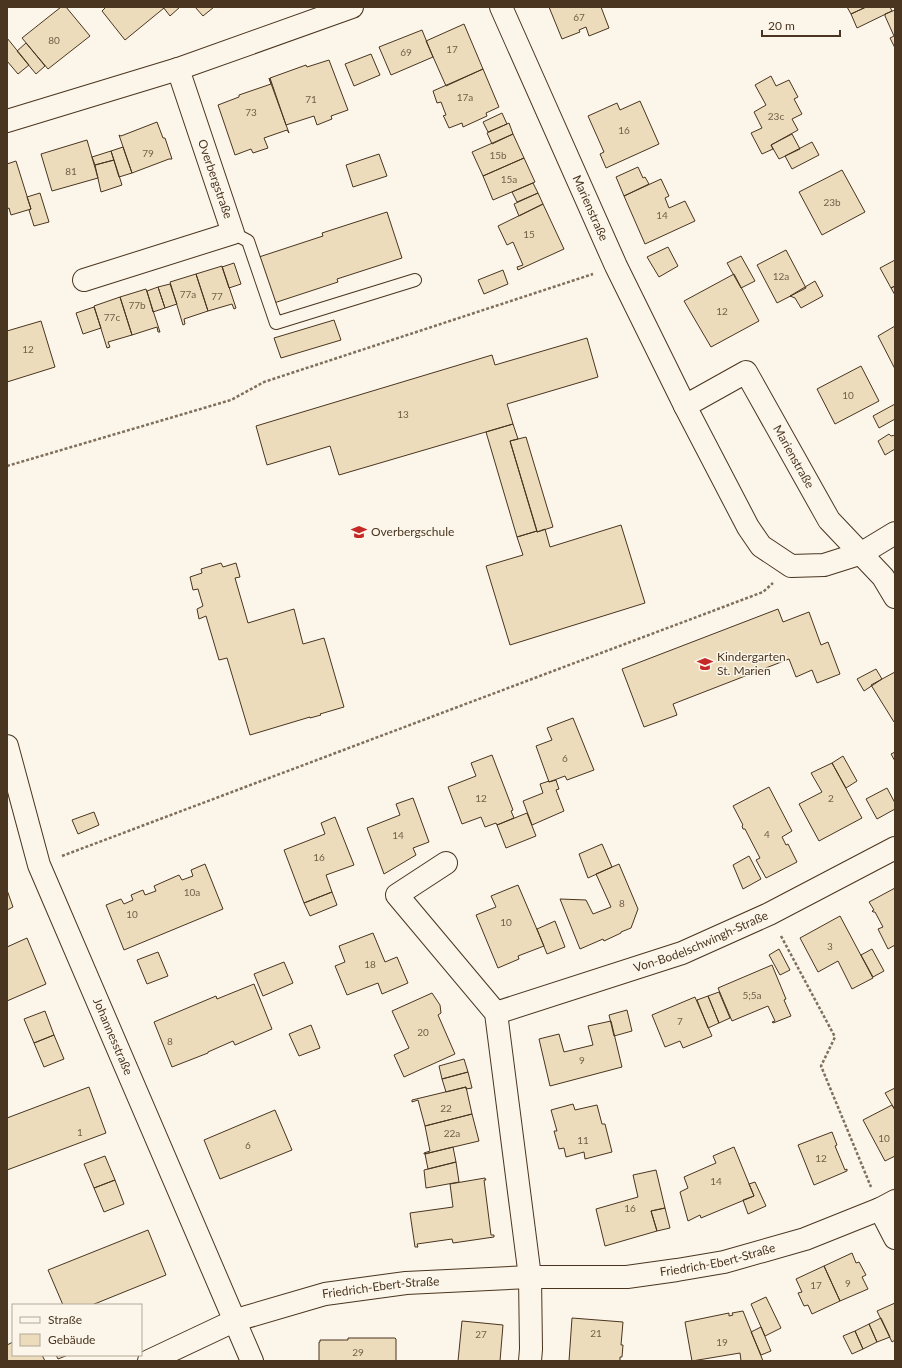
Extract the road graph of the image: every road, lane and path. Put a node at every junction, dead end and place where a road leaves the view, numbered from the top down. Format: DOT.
graph roads {
  1 [pos="352,7"];
  2 [pos="501,7"];
  3 [pos="178,69"];
  4 [pos="7,121"];
  5 [pos="233,233"];
  6 [pos="616,266"];
  7 [pos="84,280"];
  8 [pos="415,280"];
  9 [pos="685,406"];
  10 [pos="7,466"];
  11 [pos="895,533"];
  12 [pos="862,553"];
  13 [pos="791,566"];
  14 [pos="895,597"];
  15 [pos="7,746"];
  16 [pos="895,848"];
  17 [pos="446,863"];
  18 [pos="39,865"];
  19 [pos="769,914"];
  20 [pos="496,1013"];
  21 [pos="888,1205"];
  22 [pos="895,1238"];
  23 [pos="530,1277"];
  24 [pos="236,1320"];
  25 [pos="150,1361"];
  26 [pos="252,1361"];
  27 [pos="530,1361"];
  1 -- 3 [label="street"];
  2 -- 6 [label="street, Marienstraße"];
  3 -- 4 [label="street"];
  3 -- 5 [label="street, Overbergstraße"];
  5 -- 7 [label="street, Overbergstraße"];
  5 -- 8 [label="lane"];
  6 -- 9 [label="street, Marienstraße"];
  6 -- 10 [label="path"];
  9 -- 12 [label="street, Marienstraße"];
  9 -- 13 [label="street, Marienstraße"];
  11 -- 12 [label="street"];
  12 -- 13 [label="street"];
  12 -- 14 [label="street, Marienstraße"];
  13 -- 18 [label="path"];
  15 -- 18 [label="street, Johannesstraße"];
  16 -- 19 [label="street, Von-Bodelschwingh-Straße"];
  17 -- 20 [label="street"];
  18 -- 24 [label="street, Johannesstraße"];
  19 -- 20 [label="street, Von-Bodelschwingh-Straße"];
  19 -- 21 [label="path"];
  20 -- 23 [label="street"];
  21 -- 22 [label="street"];
  21 -- 23 [label="street, Friedrich-Ebert-Straße"];
  23 -- 24 [label="street, Friedrich-Ebert-Straße"];
  23 -- 27 [label="street"];
  24 -- 25 [label="street, Friedrich-Ebert-Straße"];
  24 -- 26 [label="street, Johannesstraße"];
}
